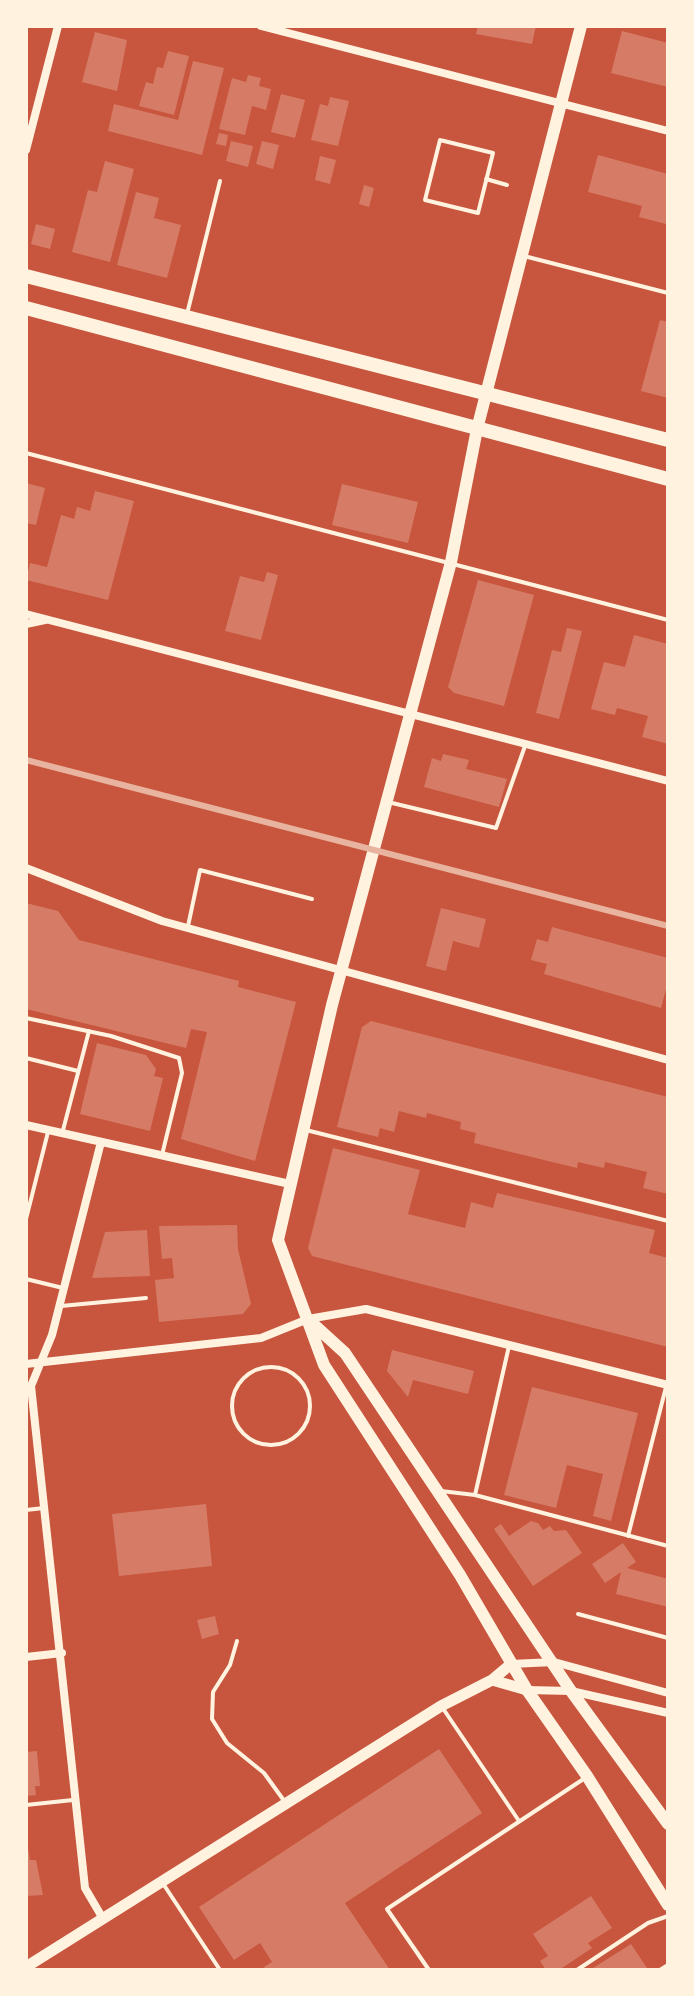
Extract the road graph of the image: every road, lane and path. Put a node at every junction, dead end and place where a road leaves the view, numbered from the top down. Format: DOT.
graph roads {
  1 [pos="58,26"];
  2 [pos="261,26"];
  3 [pos="581,26"];
  4 [pos="561,104"];
  5 [pos="28,131"];
  6 [pos="668,131"];
  7 [pos="26,150"];
  8 [pos="486,179"];
  9 [pos="220,181"];
  10 [pos="507,185"];
  11 [pos="522,256"];
  12 [pos="26,276"];
  13 [pos="668,293"];
  14 [pos="26,308"];
  15 [pos="186,317"];
  16 [pos="487,392"];
  17 [pos="477,429"];
  18 [pos="668,440"];
  19 [pos="26,453"];
  20 [pos="668,479"];
  21 [pos="451,562"];
  22 [pos="26,614"];
  23 [pos="46,620"];
  24 [pos="668,620"];
  25 [pos="26,624"];
  26 [pos="410,711"];
  27 [pos="525,744"];
  28 [pos="668,781"];
  29 [pos="387,801"];
  30 [pos="26,868"];
  31 [pos="312,899"];
  32 [pos="187,929"];
  33 [pos="341,970"];
  34 [pos="26,1018"];
  35 [pos="89,1031"];
  36 [pos="26,1058"];
  37 [pos="668,1060"];
  38 [pos="78,1071"];
  39 [pos="26,1125"];
  40 [pos="302,1129"];
  41 [pos="48,1131"];
  42 [pos="62,1134"];
  43 [pos="101,1142"];
  44 [pos="162,1155"];
  45 [pos="290,1184"];
  46 [pos="26,1219"];
  47 [pos="668,1221"];
  48 [pos="26,1279"];
  49 [pos="65,1288"];
  50 [pos="146,1298"];
  51 [pos="60,1306"];
  52 [pos="308,1319"];
  53 [pos="509,1346"];
  54 [pos="39,1363"];
  55 [pos="26,1364"];
  56 [pos="667,1385"];
  57 [pos="310,1402"];
  58 [pos="438,1490"];
  59 [pos="475,1495"];
  60 [pos="47,1507"];
  61 [pos="26,1510"];
  62 [pos="628,1536"];
  63 [pos="668,1546"];
  64 [pos="578,1614"];
  65 [pos="668,1638"];
  66 [pos="237,1641"];
  67 [pos="62,1653"];
  68 [pos="26,1657"];
  69 [pos="554,1662"];
  70 [pos="511,1664"];
  71 [pos="492,1680"];
  72 [pos="527,1690"];
  73 [pos="571,1691"];
  74 [pos="668,1693"];
  75 [pos="441,1706"];
  76 [pos="668,1713"];
  77 [pos="587,1776"];
  78 [pos="76,1800"];
  79 [pos="285,1802"];
  80 [pos="26,1805"];
  81 [pos="519,1821"];
  82 [pos="668,1824"];
  83 [pos="160,1880"];
  84 [pos="668,1905"];
  85 [pos="668,1916"];
  86 [pos="102,1917"];
  87 [pos="668,1965"];
  88 [pos="34,1966"];
  89 [pos="220,1970"];
  90 [pos="429,1970"];
  91 [pos="577,1970"];
  92 [pos="660,1970"];
  1 -- 5 [label="street"];
  2 -- 4 [label="street"];
  3 -- 4 [label="main road"];
  4 -- 6 [label="street"];
  4 -- 11 [label="main road"];
  5 -- 7 [label="street"];
  8 -- 8 [label="path"];
  8 -- 10 [label="path"];
  9 -- 15 [label="lane"];
  11 -- 13 [label="lane"];
  11 -- 16 [label="main road"];
  12 -- 15 [label="main road"];
  14 -- 17 [label="main road"];
  15 -- 16 [label="main road"];
  16 -- 17 [label="main road"];
  16 -- 18 [label="main road"];
  17 -- 20 [label="main road"];
  17 -- 21 [label="main road"];
  19 -- 21 [label="lane"];
  21 -- 24 [label="lane"];
  21 -- 26 [label="main road"];
  22 -- 23 [label="street"];
  23 -- 25 [label="street"];
  23 -- 26 [label="street"];
  26 -- 27 [label="street"];
  26 -- 29 [label="main road"];
  27 -- 28 [label="street"];
  27 -- 29 [label="lane"];
  29 -- 33 [label="main road"];
  30 -- 32 [label="street"];
  31 -- 32 [label="lane"];
  32 -- 33 [label="street"];
  33 -- 37 [label="street"];
  33 -- 40 [label="main road"];
  34 -- 35 [label="lane"];
  35 -- 38 [label="lane"];
  35 -- 44 [label="lane"];
  36 -- 38 [label="lane"];
  38 -- 42 [label="lane"];
  39 -- 41 [label="street"];
  40 -- 45 [label="main road"];
  40 -- 47 [label="lane"];
  41 -- 42 [label="street"];
  41 -- 46 [label="lane"];
  42 -- 43 [label="street"];
  43 -- 44 [label="street"];
  43 -- 49 [label="street"];
  44 -- 45 [label="street"];
  45 -- 52 [label="main road"];
  48 -- 49 [label="lane"];
  49 -- 51 [label="street"];
  50 -- 51 [label="lane"];
  51 -- 54 [label="street"];
  52 -- 53 [label="street"];
  52 -- 54 [label="street"];
  52 -- 58 [label="main road"];
  52 -- 70 [label="main road"];
  53 -- 56 [label="street"];
  53 -- 59 [label="lane"];
  54 -- 55 [label="street"];
  54 -- 60 [label="street"];
  56 -- 62 [label="lane"];
  57 -- 57 [label="path"];
  58 -- 59 [label="lane"];
  58 -- 69 [label="main road"];
  59 -- 62 [label="lane"];
  60 -- 61 [label="lane"];
  60 -- 67 [label="street"];
  62 -- 63 [label="lane"];
  64 -- 65 [label="lane"];
  66 -- 79 [label="lane"];
  67 -- 68 [label="street"];
  67 -- 78 [label="street"];
  69 -- 70 [label="street"];
  69 -- 73 [label="main road"];
  69 -- 74 [label="street"];
  70 -- 71 [label="street"];
  70 -- 72 [label="main road"];
  71 -- 72 [label="street"];
  71 -- 75 [label="street"];
  72 -- 73 [label="street"];
  72 -- 77 [label="main road"];
  73 -- 76 [label="street"];
  73 -- 82 [label="main road"];
  75 -- 79 [label="street"];
  75 -- 81 [label="lane"];
  77 -- 81 [label="lane"];
  77 -- 84 [label="main road"];
  78 -- 80 [label="lane"];
  78 -- 86 [label="street"];
  79 -- 83 [label="street"];
  81 -- 90 [label="lane"];
  83 -- 86 [label="street"];
  83 -- 89 [label="lane"];
  85 -- 91 [label="lane"];
  86 -- 88 [label="street"];
  87 -- 92 [label="lane"];
}
